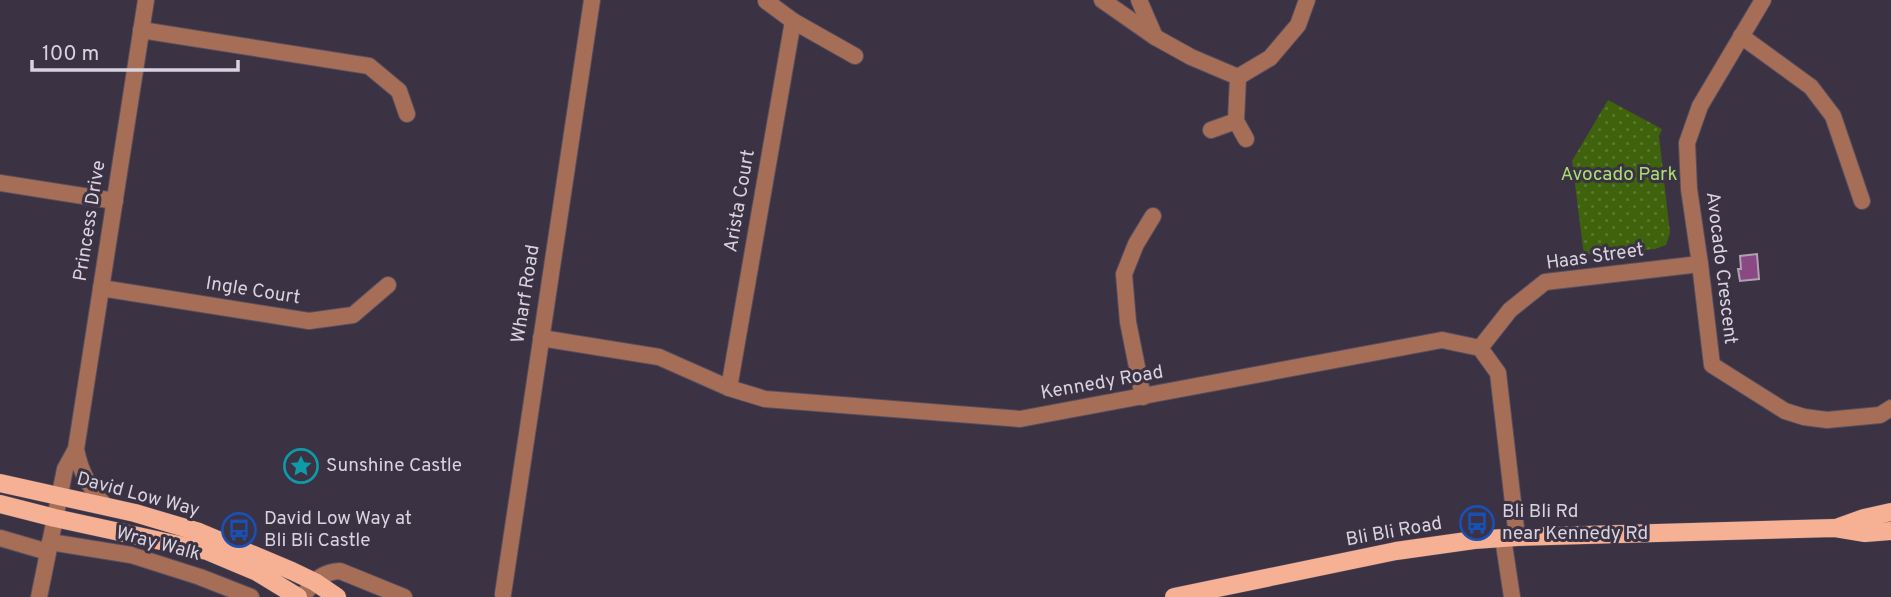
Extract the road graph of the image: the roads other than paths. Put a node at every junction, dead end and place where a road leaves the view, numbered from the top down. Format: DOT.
graph roads {
  1 [pos="146,0"];
  2 [pos="592,0"];
  3 [pos="1102,0"];
  4 [pos="1139,0"];
  5 [pos="1307,0"];
  6 [pos="1763,0"];
  7 [pos="766,1"];
  8 [pos="793,22"];
  9 [pos="141,30"];
  10 [pos="1741,36"];
  11 [pos="1155,37"];
  12 [pos="855,55"];
  13 [pos="1238,76"];
  14 [pos="407,114"];
  15 [pos="1236,121"];
  16 [pos="1211,130"];
  17 [pos="1246,139"];
  18 [pos="0,183"];
  19 [pos="115,201"];
  20 [pos="1862,201"];
  21 [pos="1153,216"];
  22 [pos="1700,264"];
  23 [pos="388,285"];
  24 [pos="101,288"];
  25 [pos="541,338"];
  26 [pos="1480,348"];
  27 [pos="729,388"];
  28 [pos="1143,397"];
  29 [pos="1891,408"];
  30 [pos="76,449"];
  31 [pos="0,483"];
  32 [pos="60,496"];
  33 [pos="0,504"];
  34 [pos="105,506"];
  35 [pos="1891,512"];
  36 [pos="55,518"];
  37 [pos="1835,528"];
  38 [pos="1891,531"];
  39 [pos="1510,537"];
  40 [pos="0,538"];
  41 [pos="49,547"];
  42 [pos="314,582"];
  43 [pos="503,594"];
  44 [pos="38,597"];
  45 [pos="251,597"];
  46 [pos="300,597"];
  47 [pos="337,597"];
  48 [pos="404,597"];
  49 [pos="1174,597"];
  50 [pos="1512,597"];
  1 -- 9 [label="street, Princess Drive"];
  2 -- 25 [label="street, Wharf Road"];
  3 -- 11 [label="street"];
  4 -- 11 [label="street"];
  5 -- 13 [label="street"];
  6 -- 10 [label="street, Avocado Crescent"];
  7 -- 8 [label="street"];
  8 -- 12 [label="street"];
  8 -- 27 [label="street, Arista Court"];
  9 -- 14 [label="street"];
  9 -- 19 [label="street, Princess Drive"];
  10 -- 20 [label="street"];
  10 -- 22 [label="street, Avocado Crescent"];
  11 -- 13 [label="street"];
  13 -- 15 [label="street"];
  15 -- 16 [label="street"];
  15 -- 17 [label="street"];
  18 -- 19 [label="street"];
  19 -- 24 [label="street, Princess Drive"];
  21 -- 28 [label="street"];
  22 -- 26 [label="street, Haas Street"];
  22 -- 29 [label="street, Avocado Crescent"];
  23 -- 24 [label="street, Ingle Court"];
  24 -- 30 [label="street, Princess Drive"];
  25 -- 27 [label="street, Kennedy Road"];
  25 -- 43 [label="street, Wharf Road"];
  26 -- 28 [label="street, Kennedy Road"];
  26 -- 39 [label="street"];
  27 -- 28 [label="street, Kennedy Road"];
  30 -- 32 [label="street, Princess Drive"];
  30 -- 34 [label="street, Princess Drive"];
  31 -- 32 [label="main road, David Low Way"];
  32 -- 34 [label="main road, David Low Way"];
  32 -- 36 [label="street, Princess Drive"];
  33 -- 36 [label="main road, David Low Way"];
  34 -- 42 [label="main road, David Low Way"];
  35 -- 37 [label="main road, Bli Bli Road"];
  36 -- 41 [label="street, Princess Drive"];
  36 -- 46 [label="main road, David Low Way"];
  37 -- 38 [label="main road, Bli Bli Road"];
  37 -- 39 [label="main road, Bli Bli Road"];
  39 -- 49 [label="main road, Bli Bli Road"];
  39 -- 50 [label="street"];
  40 -- 41 [label="street, Wray Walk"];
  41 -- 44 [label="street, Princess Drive"];
  41 -- 45 [label="street, Wray Walk"];
  42 -- 46 [label="street"];
  42 -- 47 [label="main road, David Low Way"];
  42 -- 48 [label="street"];
}
